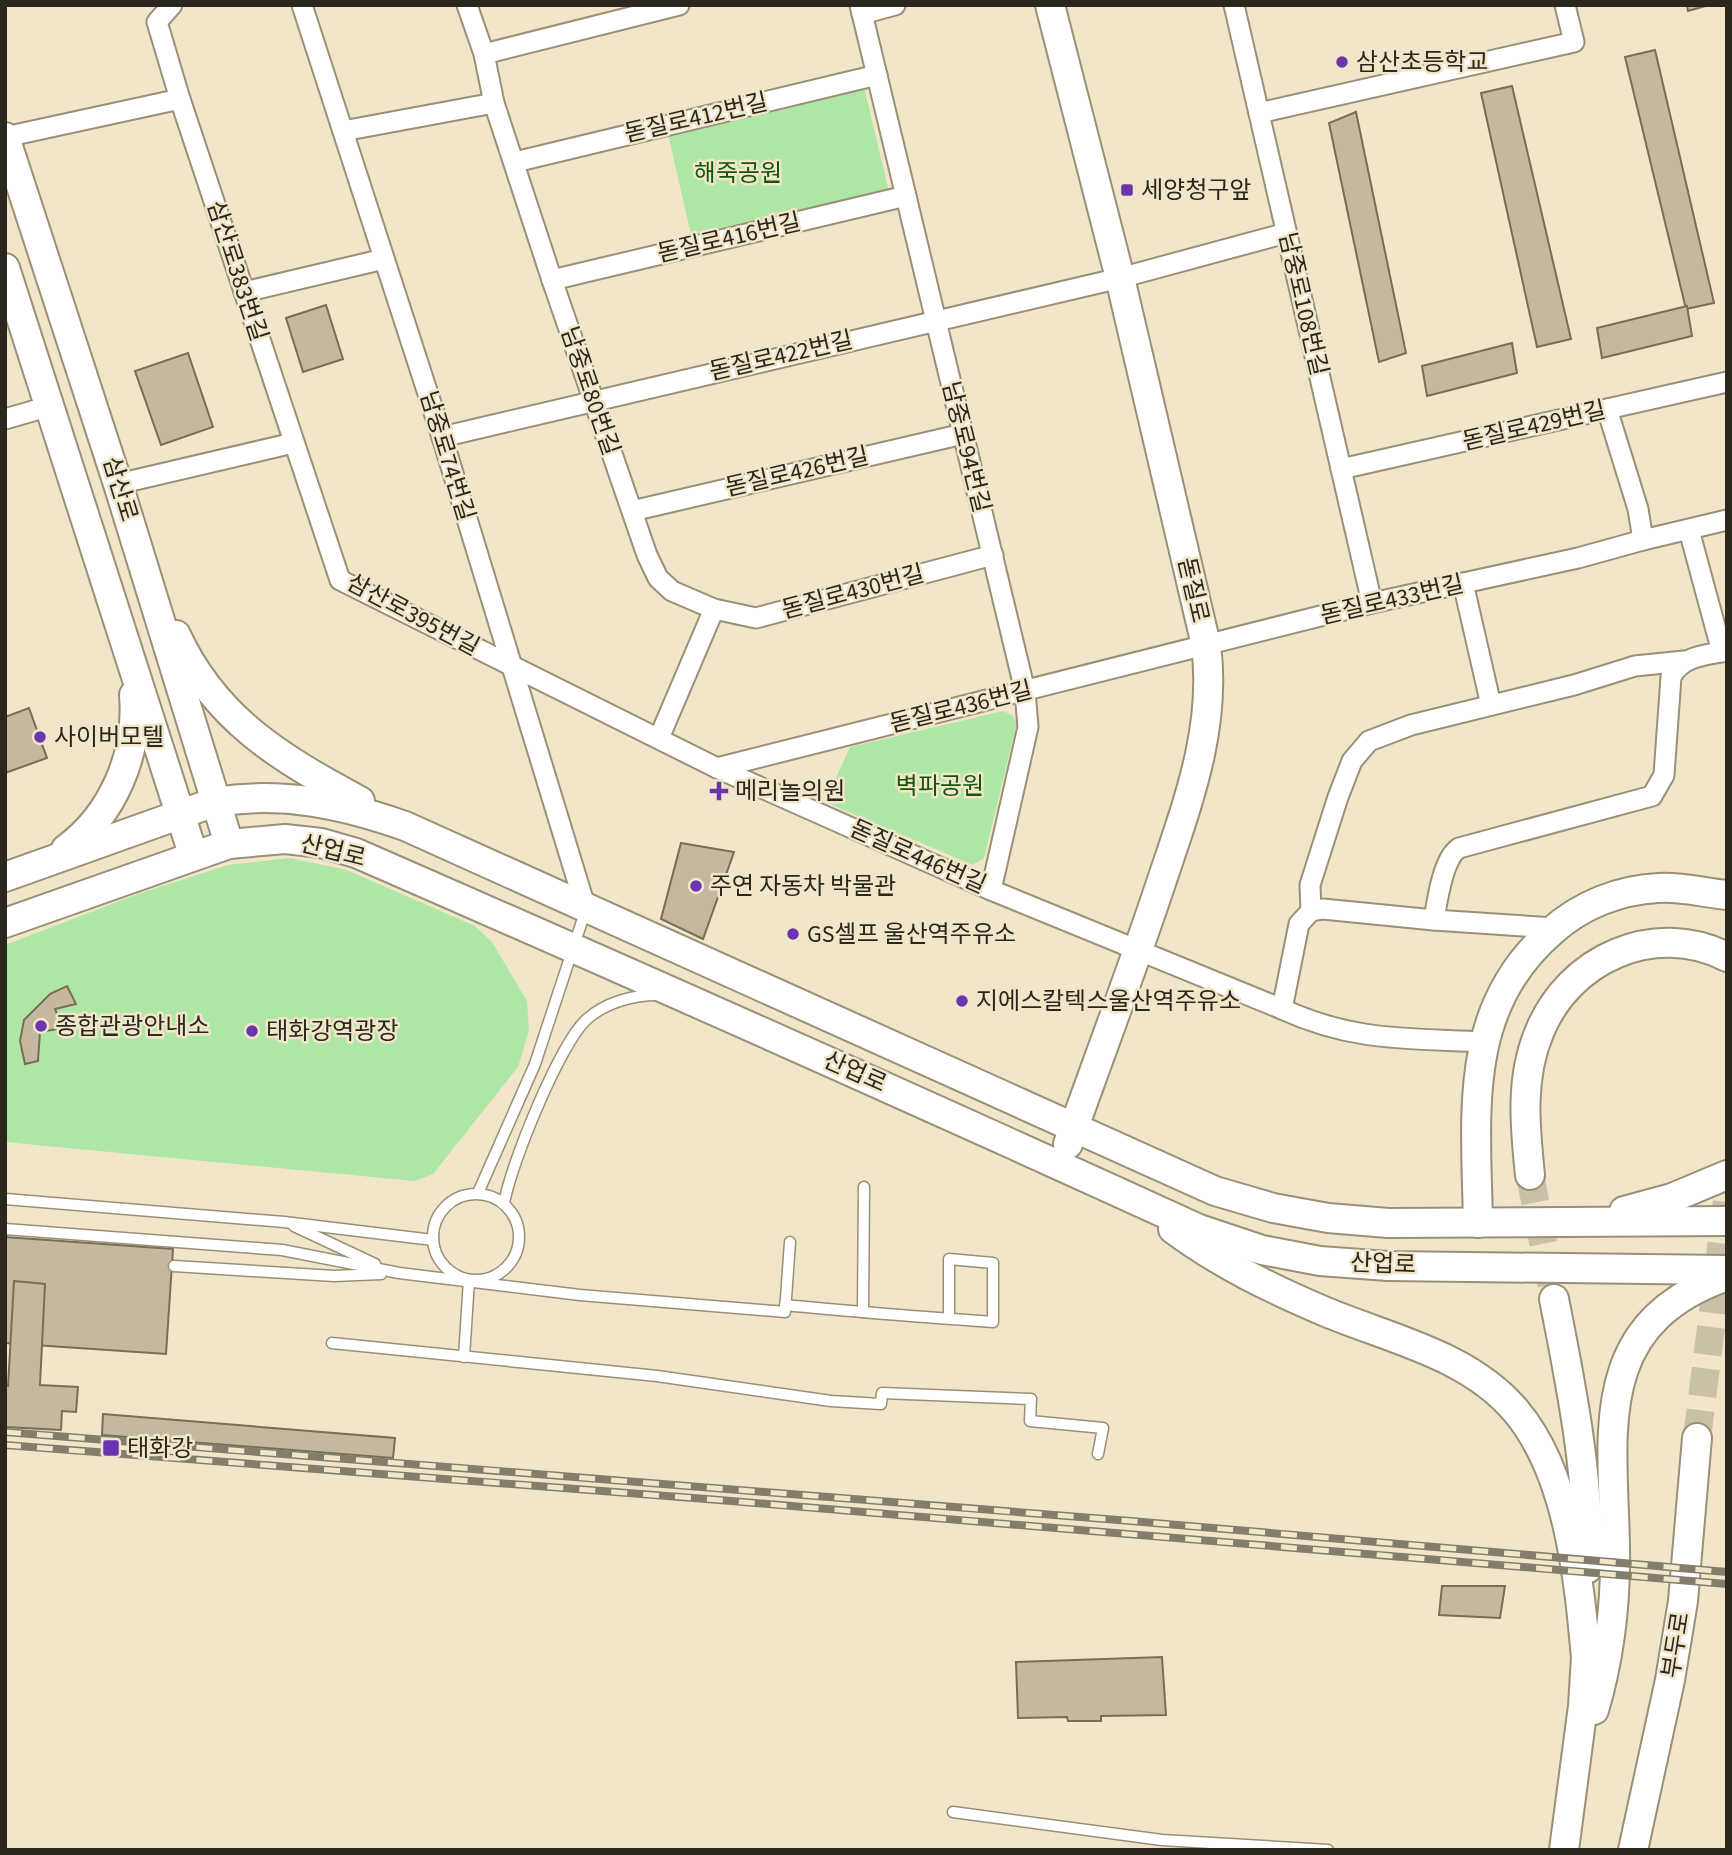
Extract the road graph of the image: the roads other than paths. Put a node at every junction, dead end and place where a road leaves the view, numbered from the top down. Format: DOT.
graph roads {
  1 [pos="173,5"];
  2 [pos="302,5"];
  3 [pos="467,5"];
  4 [pos="679,5"];
  5 [pos="895,5"];
  6 [pos="1050,5"];
  7 [pos="1234,5"];
  8 [pos="1565,5"];
  9 [pos="861,10"];
  10 [pos="484,54"];
  11 [pos="877,75"];
  12 [pos="180,99"];
  13 [pos="494,103"];
  14 [pos="1259,113"];
  15 [pos="343,131"];
  16 [pos="5,137"];
  17 [pos="515,162"];
  18 [pos="906,197"];
  19 [pos="1286,233"];
  20 [pos="384,259"];
  21 [pos="5,268"];
  22 [pos="1120,278"];
  23 [pos="552,280"];
  24 [pos="244,292"];
  25 [pos="936,320"];
  26 [pos="1727,382"];
  27 [pos="594,400"];
  28 [pos="50,406"];
  29 [pos="1607,409"];
  30 [pos="5,419"];
  31 [pos="963,433"];
  32 [pos="442,437"];
  33 [pos="293,443"];
  34 [pos="1341,470"];
  35 [pos="118,484"];
  36 [pos="632,511"];
  37 [pos="1727,520"];
  38 [pos="1689,530"];
  39 [pos="1643,540"];
  40 [pos="139,555"];
  41 [pos="993,555"];
  42 [pos="1463,583"];
  43 [pos="1372,603"];
  44 [pos="714,609"];
  45 [pos="1206,645"];
  46 [pos="1724,651"];
  47 [pos="130,657"];
  48 [pos="1684,660"];
  49 [pos="511,666"];
  50 [pos="1025,691"];
  51 [pos="1491,705"];
  52 [pos="659,738"];
  53 [pos="717,768"];
  54 [pos="215,802"];
  55 [pos="180,812"];
  56 [pos="405,826"];
  57 [pos="229,844"];
  58 [pos="193,854"];
  59 [pos="49,861"];
  60 [pos="5,877"];
  61 [pos="991,890"];
  62 [pos="1727,895"];
  63 [pos="586,909"];
  64 [pos="1311,911"];
  65 [pos="1434,920"];
  66 [pos="5,923"];
  67 [pos="1554,928"];
  68 [pos="572,950"];
  69 [pos="1138,952"];
  70 [pos="1727,957"];
  71 [pos="674,994"];
  72 [pos="1282,1009"];
  73 [pos="1485,1042"];
  74 [pos="1073,1128"];
  75 [pos="1060,1165"];
  76 [pos="1530,1175"];
  77 [pos="1727,1175"];
  78 [pos="864,1187"];
  79 [pos="478,1194"];
  80 [pos="5,1199"];
  81 [pos="1138,1201"];
  82 [pos="504,1204"];
  83 [pos="1727,1221"];
  84 [pos="284,1222"];
  85 [pos="1557,1222"];
  86 [pos="1478,1223"];
  87 [pos="5,1229"];
  88 [pos="433,1240"];
  89 [pos="790,1242"];
  90 [pos="174,1266"];
  91 [pos="1727,1270"];
  92 [pos="399,1273"];
  93 [pos="1727,1276"];
  94 [pos="470,1280"];
  95 [pos="1554,1299"];
  96 [pos="785,1306"];
  97 [pos="863,1312"];
  98 [pos="949,1319"];
  99 [pos="332,1343"];
  100 [pos="464,1357"];
  101 [pos="1698,1437"];
  102 [pos="1098,1454"];
  103 [pos="1586,1658"];
  104 [pos="1574,1769"];
  105 [pos="953,1812"];
  106 [pos="1328,1850"];
  107 [pos="1564,1850"];
  108 [pos="1633,1850"];
  1 -- 12 [label="street, 삼산로383번길"];
  2 -- 15 [label="street, 남중로74번길"];
  3 -- 10 [label="street, 남중로80번길"];
  4 -- 10 [label="street"];
  5 -- 9 [label="street"];
  6 -- 22 [label="main road, 돋질로"];
  7 -- 14 [label="street, 남중로108번길"];
  8 -- 14 [label="street"];
  9 -- 11 [label="street, 남중로94번길"];
  10 -- 13 [label="street, 남중로80번길"];
  11 -- 17 [label="street, 돋질로412번길"];
  11 -- 18 [label="street, 남중로94번길"];
  12 -- 16 [label="street"];
  12 -- 24 [label="street, 삼산로383번길"];
  13 -- 15 [label="street"];
  13 -- 17 [label="street, 남중로80번길"];
  14 -- 19 [label="street, 남중로108번길"];
  15 -- 20 [label="street, 남중로74번길"];
  16 -- 35 [label="main road, 삼산로"];
  17 -- 23 [label="street, 남중로80번길"];
  18 -- 23 [label="street, 돋질로416번길"];
  18 -- 25 [label="street, 남중로94번길"];
  19 -- 22 [label="street, 돋질로422번길"];
  19 -- 34 [label="street, 남중로108번길"];
  20 -- 24 [label="street"];
  20 -- 32 [label="street, 남중로74번길"];
  21 -- 28 [label="main road, 삼산로"];
  22 -- 25 [label="street, 돋질로422번길"];
  22 -- 45 [label="main road, 돋질로"];
  23 -- 27 [label="street, 남중로80번길"];
  24 -- 33 [label="street, 삼산로383번길"];
  25 -- 27 [label="street, 돋질로422번길"];
  25 -- 31 [label="street, 남중로94번길"];
  26 -- 29 [label="street, 돋질로429번길"];
  27 -- 32 [label="street, 돋질로422번길"];
  27 -- 36 [label="street, 남중로80번길"];
  28 -- 30 [label="street"];
  28 -- 47 [label="main road, 삼산로"];
  29 -- 34 [label="street, 돋질로429번길"];
  29 -- 39 [label="street"];
  31 -- 36 [label="street, 돋질로426번길"];
  31 -- 41 [label="street, 남중로94번길"];
  32 -- 49 [label="street, 남중로74번길"];
  33 -- 35 [label="street"];
  33 -- 49 [label="street, 삼산로395번길"];
  34 -- 43 [label="street, 남중로108번길"];
  35 -- 40 [label="main road, 삼산로"];
  36 -- 44 [label="street, 남중로80번길"];
  37 -- 38 [label="street, 돋질로433번길"];
  38 -- 39 [label="street, 돋질로433번길"];
  38 -- 46 [label="street"];
  39 -- 42 [label="street, 돋질로433번길"];
  40 -- 54 [label="main road, 삼산로"];
  40 -- 56 [label="main road"];
  41 -- 44 [label="street, 돋질로430번길"];
  41 -- 50 [label="street, 남중로94번길"];
  42 -- 43 [label="street, 돋질로433번길"];
  42 -- 51 [label="street"];
  43 -- 45 [label="street, 돋질로433번길"];
  44 -- 52 [label="street"];
  45 -- 50 [label="street, 돋질로436번길"];
  45 -- 69 [label="main road, 돋질로"];
  46 -- 48 [label="street"];
  47 -- 55 [label="main road, 삼산로"];
  47 -- 59 [label="main road"];
  48 -- 51 [label="street"];
  48 -- 65 [label="street"];
  49 -- 52 [label="street, 돋질로446번길"];
  49 -- 63 [label="street, 남중로74번길"];
  50 -- 53 [label="street, 돋질로436번길"];
  50 -- 61 [label="street, 남중로94번길"];
  51 -- 64 [label="street"];
  52 -- 53 [label="street, 돋질로446번길"];
  53 -- 61 [label="street, 돋질로446번길"];
  54 -- 55 [label="main road, 산업로"];
  54 -- 56 [label="main road, 산업로"];
  54 -- 57 [label="main road, 삼산로"];
  55 -- 58 [label="main road, 삼산로"];
  55 -- 59 [label="main road, 산업로"];
  56 -- 63 [label="main road, 산업로"];
  57 -- 58 [label="main road, 산업로"];
  57 -- 68 [label="main road, 산업로"];
  58 -- 66 [label="main road, 산업로"];
  59 -- 60 [label="main road, 산업로"];
  61 -- 69 [label="street, 돋질로446번길"];
  62 -- 67 [label="main road"];
  63 -- 68 [label="lane"];
  63 -- 74 [label="main road, 산업로"];
  64 -- 65 [label="street"];
  64 -- 72 [label="street"];
  65 -- 67 [label="street"];
  67 -- 73 [label="main road"];
  68 -- 71 [label="main road, 산업로"];
  68 -- 79 [label="lane"];
  69 -- 72 [label="street, 돋질로446번길"];
  69 -- 74 [label="main road, 돋질로"];
  70 -- 76 [label="main road"];
  71 -- 75 [label="main road, 산업로"];
  71 -- 82 [label="lane"];
  72 -- 73 [label="street, 돋질로446번길"];
  73 -- 86 [label="main road"];
  74 -- 75 [label="main road, 돋질로"];
  74 -- 86 [label="main road, 산업로"];
  75 -- 81 [label="main road, 산업로"];
  77 -- 85 [label="main road"];
  78 -- 97 [label="lane"];
  79 -- 82 [label="lane"];
  79 -- 88 [label="lane"];
  80 -- 84 [label="lane"];
  81 -- 91 [label="main road, 산업로"];
  81 -- 103 [label="main road"];
  82 -- 94 [label="lane"];
  83 -- 85 [label="main road, 산업로"];
  84 -- 88 [label="lane"];
  84 -- 92 [label="lane"];
  85 -- 86 [label="main road, 산업로"];
  87 -- 92 [label="lane"];
  88 -- 94 [label="lane"];
  89 -- 96 [label="lane"];
  90 -- 92 [label="lane"];
  92 -- 94 [label="lane"];
  93 -- 104 [label="main road"];
  94 -- 96 [label="lane"];
  94 -- 100 [label="lane"];
  95 -- 103 [label="main road"];
  96 -- 97 [label="lane"];
  97 -- 98 [label="lane"];
  98 -- 98 [label="lane"];
  99 -- 100 [label="lane"];
  100 -- 102 [label="lane"];
  101 -- 108 [label="main road, 부두로"];
  103 -- 104 [label="main road"];
  104 -- 107 [label="main road"];
  105 -- 106 [label="lane"];
}
